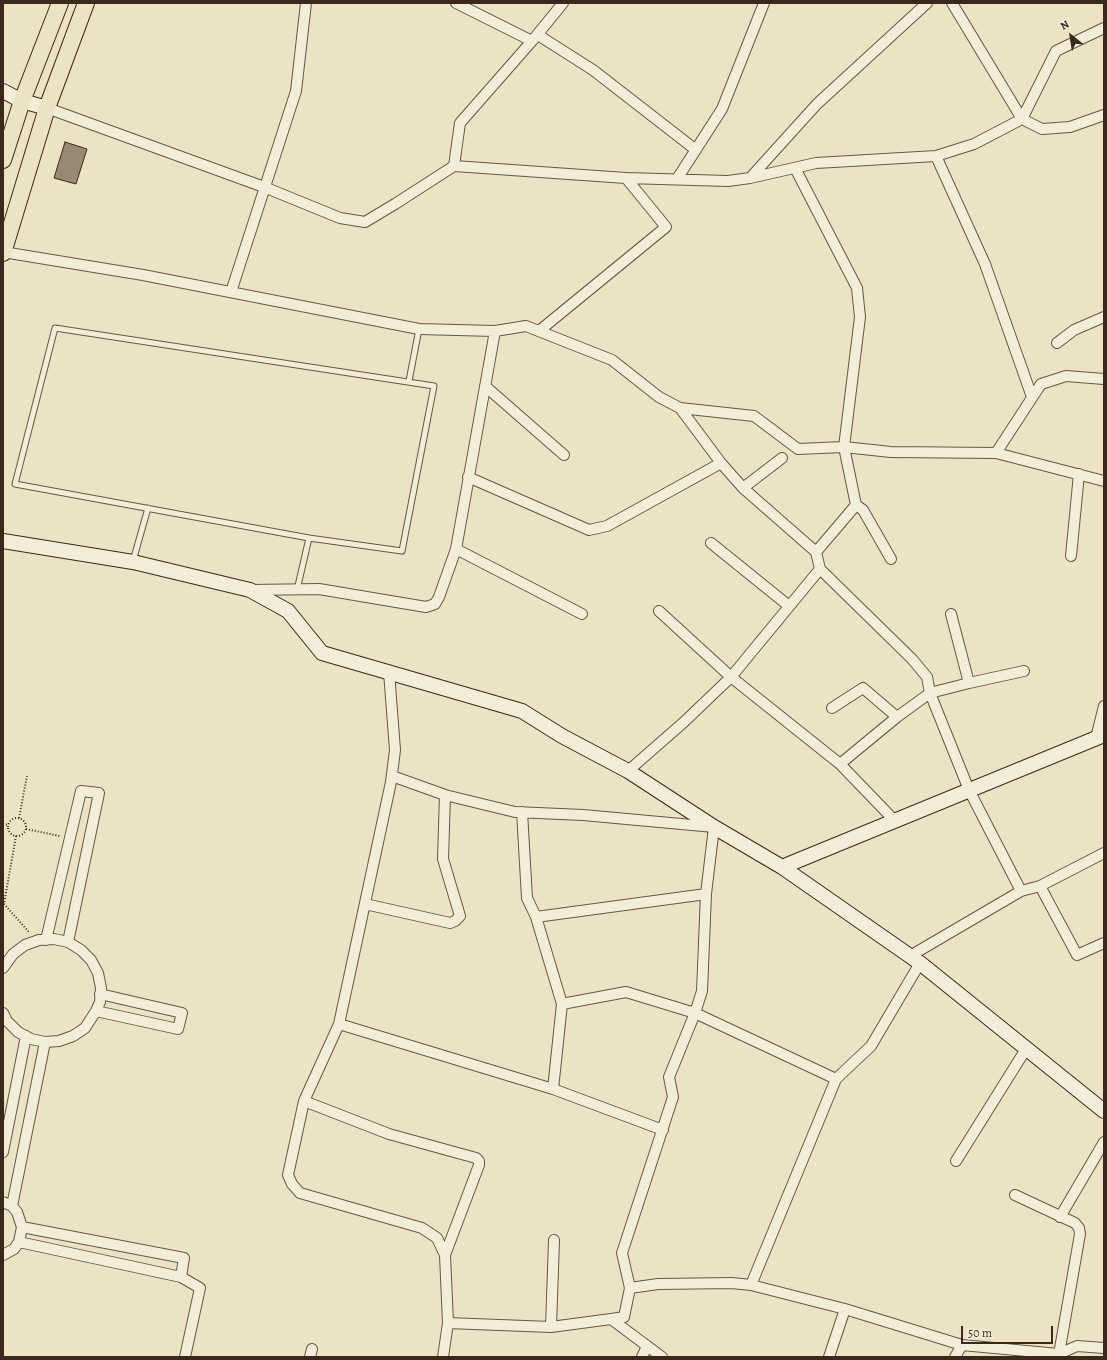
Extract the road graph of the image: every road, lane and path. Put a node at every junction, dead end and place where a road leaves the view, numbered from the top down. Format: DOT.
graph roads {
  1 [pos="60,3"];
  2 [pos="86,3"];
  3 [pos="306,3"];
  4 [pos="562,3"];
  5 [pos="764,3"];
  6 [pos="928,3"];
  7 [pos="952,3"];
  8 [pos="460,4"];
  9 [pos="1104,28"];
  10 [pos="535,38"];
  11 [pos="3,91"];
  12 [pos="22,101"];
  13 [pos="46,108"];
  14 [pos="1104,115"];
  15 [pos="1022,119"];
  16 [pos="696,150"];
  17 [pos="936,156"];
  18 [pos="3,160"];
  19 [pos="454,166"];
  20 [pos="795,168"];
  21 [pos="626,178"];
  22 [pos="750,178"];
  23 [pos="677,180"];
  24 [pos="264,187"];
  25 [pos="3,252"];
  26 [pos="231,292"];
  27 [pos="1104,317"];
  28 [pos="419,330"];
  29 [pos="539,331"];
  30 [pos="495,332"];
  31 [pos="1057,343"];
  32 [pos="1104,379"];
  33 [pos="409,381"];
  34 [pos="485,386"];
  35 [pos="1032,397"];
  36 [pos="680,408"];
  37 [pos="844,447"];
  38 [pos="996,453"];
  39 [pos="564,455"];
  40 [pos="782,458"];
  41 [pos="721,463"];
  42 [pos="1079,474"];
  43 [pos="468,477"];
  44 [pos="1104,481"];
  45 [pos="743,488"];
  46 [pos="856,505"];
  47 [pos="148,508"];
  48 [pos="309,538"];
  49 [pos="3,541"];
  50 [pos="711,543"];
  51 [pos="456,549"];
  52 [pos="816,552"];
  53 [pos="1071,556"];
  54 [pos="891,559"];
  55 [pos="133,562"];
  56 [pos="820,569"];
  57 [pos="250,590"];
  58 [pos="297,590"];
  59 [pos="790,606"];
  60 [pos="659,611"];
  61 [pos="582,614"];
  62 [pos="951,614"];
  63 [pos="1024,671"];
  64 [pos="390,672"];
  65 [pos="731,677"];
  66 [pos="969,682"];
  67 [pos="930,694"];
  68 [pos="1104,706"];
  69 [pos="832,708"];
  70 [pos="897,717"];
  71 [pos="1100,736"];
  72 [pos="840,764"];
  73 [pos="628,771"];
  74 [pos="27,776"];
  75 [pos="392,776"];
  76 [pos="970,790"];
  77 [pos="445,795"];
  78 [pos="522,812"];
  79 [pos="19,818"];
  80 [pos="895,821"];
  81 [pos="3,824"];
  82 [pos="8,826"];
  83 [pos="714,827"];
  84 [pos="26,829"];
  85 [pos="16,836"];
  86 [pos="70,838"];
  87 [pos="1104,853"];
  88 [pos="782,867"];
  89 [pos="1040,886"];
  90 [pos="1021,891"];
  91 [pos="706,894"];
  92 [pos="3,903"];
  93 [pos="365,904"];
  94 [pos="536,916"];
  95 [pos="41,940"];
  96 [pos="68,942"];
  97 [pos="1104,943"];
  98 [pos="915,960"];
  99 [pos="3,968"];
  100 [pos="100,994"];
  101 [pos="562,1004"];
  102 [pos="96,1011"];
  103 [pos="3,1013"];
  104 [pos="695,1013"];
  105 [pos="339,1024"];
  106 [pos="26,1036"];
  107 [pos="45,1042"];
  108 [pos="1026,1049"];
  109 [pos="836,1079"];
  110 [pos="553,1089"];
  111 [pos="304,1101"];
  112 [pos="1104,1111"];
  113 [pos="663,1130"];
  114 [pos="1104,1142"];
  115 [pos="3,1152"];
  116 [pos="956,1161"];
  117 [pos="1015,1195"];
  118 [pos="7,1204"];
  119 [pos="1060,1217"];
  120 [pos="22,1227"];
  121 [pos="554,1240"];
  122 [pos="19,1242"];
  123 [pos="3,1255"];
  124 [pos="445,1255"];
  125 [pos="181,1277"];
  126 [pos="751,1285"];
  127 [pos="630,1288"];
  128 [pos="845,1309"];
  129 [pos="611,1319"];
  130 [pos="448,1323"];
  131 [pos="551,1327"];
  132 [pos="962,1344"];
  133 [pos="647,1346"];
  134 [pos="1104,1348"];
  135 [pos="1059,1354"];
  136 [pos="185,1357"];
  137 [pos="443,1357"];
  138 [pos="642,1357"];
  139 [pos="662,1357"];
  140 [pos="829,1357"];
  141 [pos="955,1357"];
  1 -- 12 [label="main road"];
  2 -- 13 [label="main road"];
  3 -- 24 [label="street"];
  4 -- 10 [label="street"];
  5 -- 16 [label="street"];
  6 -- 22 [label="street"];
  7 -- 15 [label="street"];
  8 -- 10 [label="street"];
  9 -- 15 [label="street"];
  10 -- 16 [label="street"];
  10 -- 19 [label="street"];
  11 -- 12 [label="street"];
  12 -- 13 [label="street"];
  12 -- 18 [label="main road"];
  13 -- 24 [label="street"];
  13 -- 25 [label="main road"];
  14 -- 15 [label="street"];
  15 -- 17 [label="street"];
  16 -- 23 [label="street"];
  17 -- 20 [label="street"];
  17 -- 35 [label="street"];
  19 -- 21 [label="street"];
  19 -- 24 [label="street"];
  20 -- 22 [label="street"];
  20 -- 37 [label="street"];
  21 -- 23 [label="street"];
  21 -- 29 [label="street"];
  22 -- 23 [label="street"];
  24 -- 26 [label="street"];
  25 -- 26 [label="street"];
  26 -- 28 [label="street"];
  27 -- 31 [label="street"];
  28 -- 30 [label="street"];
  28 -- 33 [label="lane"];
  29 -- 30 [label="street"];
  29 -- 36 [label="street"];
  30 -- 34 [label="street"];
  32 -- 35 [label="street"];
  33 -- 47 [label="lane"];
  33 -- 48 [label="lane"];
  34 -- 39 [label="street"];
  34 -- 43 [label="street"];
  35 -- 38 [label="street"];
  36 -- 37 [label="street"];
  36 -- 41 [label="street"];
  37 -- 38 [label="street"];
  37 -- 46 [label="street"];
  38 -- 42 [label="street"];
  40 -- 45 [label="street"];
  41 -- 43 [label="street"];
  41 -- 45 [label="street"];
  42 -- 44 [label="street"];
  42 -- 53 [label="street"];
  43 -- 51 [label="street"];
  45 -- 52 [label="street"];
  46 -- 52 [label="street"];
  46 -- 54 [label="street"];
  47 -- 48 [label="lane"];
  47 -- 55 [label="lane"];
  48 -- 58 [label="lane"];
  49 -- 55 [label="street"];
  50 -- 59 [label="street"];
  51 -- 58 [label="street"];
  51 -- 61 [label="street"];
  52 -- 56 [label="street"];
  55 -- 57 [label="street"];
  56 -- 59 [label="street"];
  56 -- 67 [label="street"];
  57 -- 58 [label="street"];
  57 -- 64 [label="street"];
  59 -- 65 [label="street"];
  60 -- 65 [label="street"];
  62 -- 66 [label="street"];
  63 -- 66 [label="street"];
  64 -- 73 [label="street"];
  64 -- 75 [label="street"];
  65 -- 72 [label="street"];
  65 -- 73 [label="street"];
  66 -- 67 [label="street"];
  67 -- 70 [label="street"];
  67 -- 76 [label="street"];
  68 -- 71 [label="street"];
  69 -- 70 [label="street"];
  70 -- 72 [label="street"];
  71 -- 76 [label="street"];
  72 -- 80 [label="street"];
  73 -- 83 [label="street"];
  74 -- 79 [label="path"];
  75 -- 77 [label="street"];
  75 -- 93 [label="street"];
  76 -- 80 [label="street"];
  76 -- 90 [label="street"];
  77 -- 78 [label="street"];
  77 -- 93 [label="street"];
  78 -- 83 [label="street"];
  78 -- 94 [label="street"];
  79 -- 82 [label="path"];
  79 -- 84 [label="path"];
  80 -- 88 [label="street"];
  81 -- 82 [label="path"];
  82 -- 85 [label="path"];
  83 -- 88 [label="street"];
  83 -- 91 [label="street"];
  84 -- 85 [label="path"];
  84 -- 86 [label="path"];
  85 -- 92 [label="path"];
  86 -- 95 [label="street"];
  86 -- 96 [label="street"];
  87 -- 89 [label="street"];
  88 -- 98 [label="street"];
  89 -- 90 [label="street"];
  89 -- 97 [label="street"];
  90 -- 98 [label="street"];
  91 -- 94 [label="street"];
  91 -- 104 [label="street"];
  92 -- 95 [label="path"];
  93 -- 105 [label="street"];
  94 -- 101 [label="street"];
  95 -- 96 [label="street"];
  95 -- 99 [label="street"];
  96 -- 100 [label="street"];
  98 -- 108 [label="street"];
  98 -- 109 [label="street"];
  100 -- 102 [label="street"];
  100 -- 102 [label="street"];
  101 -- 104 [label="street"];
  101 -- 110 [label="street"];
  102 -- 107 [label="street"];
  103 -- 106 [label="street"];
  104 -- 109 [label="street"];
  104 -- 113 [label="street"];
  105 -- 110 [label="street"];
  105 -- 111 [label="street"];
  106 -- 107 [label="street"];
  106 -- 115 [label="street"];
  107 -- 118 [label="street"];
  108 -- 112 [label="street"];
  108 -- 116 [label="street"];
  109 -- 126 [label="street"];
  110 -- 113 [label="street"];
  111 -- 124 [label="street"];
  111 -- 124 [label="street"];
  113 -- 127 [label="street"];
  114 -- 119 [label="street"];
  117 -- 119 [label="street"];
  118 -- 120 [label="street"];
  119 -- 135 [label="street"];
  120 -- 122 [label="street"];
  120 -- 125 [label="street"];
  121 -- 131 [label="street"];
  122 -- 123 [label="street"];
  122 -- 125 [label="street"];
  124 -- 130 [label="street"];
  125 -- 136 [label="street"];
  126 -- 127 [label="street"];
  126 -- 128 [label="street"];
  127 -- 129 [label="street"];
  128 -- 132 [label="street"];
  128 -- 140 [label="street"];
  129 -- 131 [label="street"];
  129 -- 133 [label="street"];
  130 -- 131 [label="street"];
  130 -- 137 [label="street"];
  132 -- 135 [label="street"];
  132 -- 141 [label="street"];
  133 -- 138 [label="street"];
  133 -- 139 [label="street"];
  134 -- 135 [label="street"];
}
